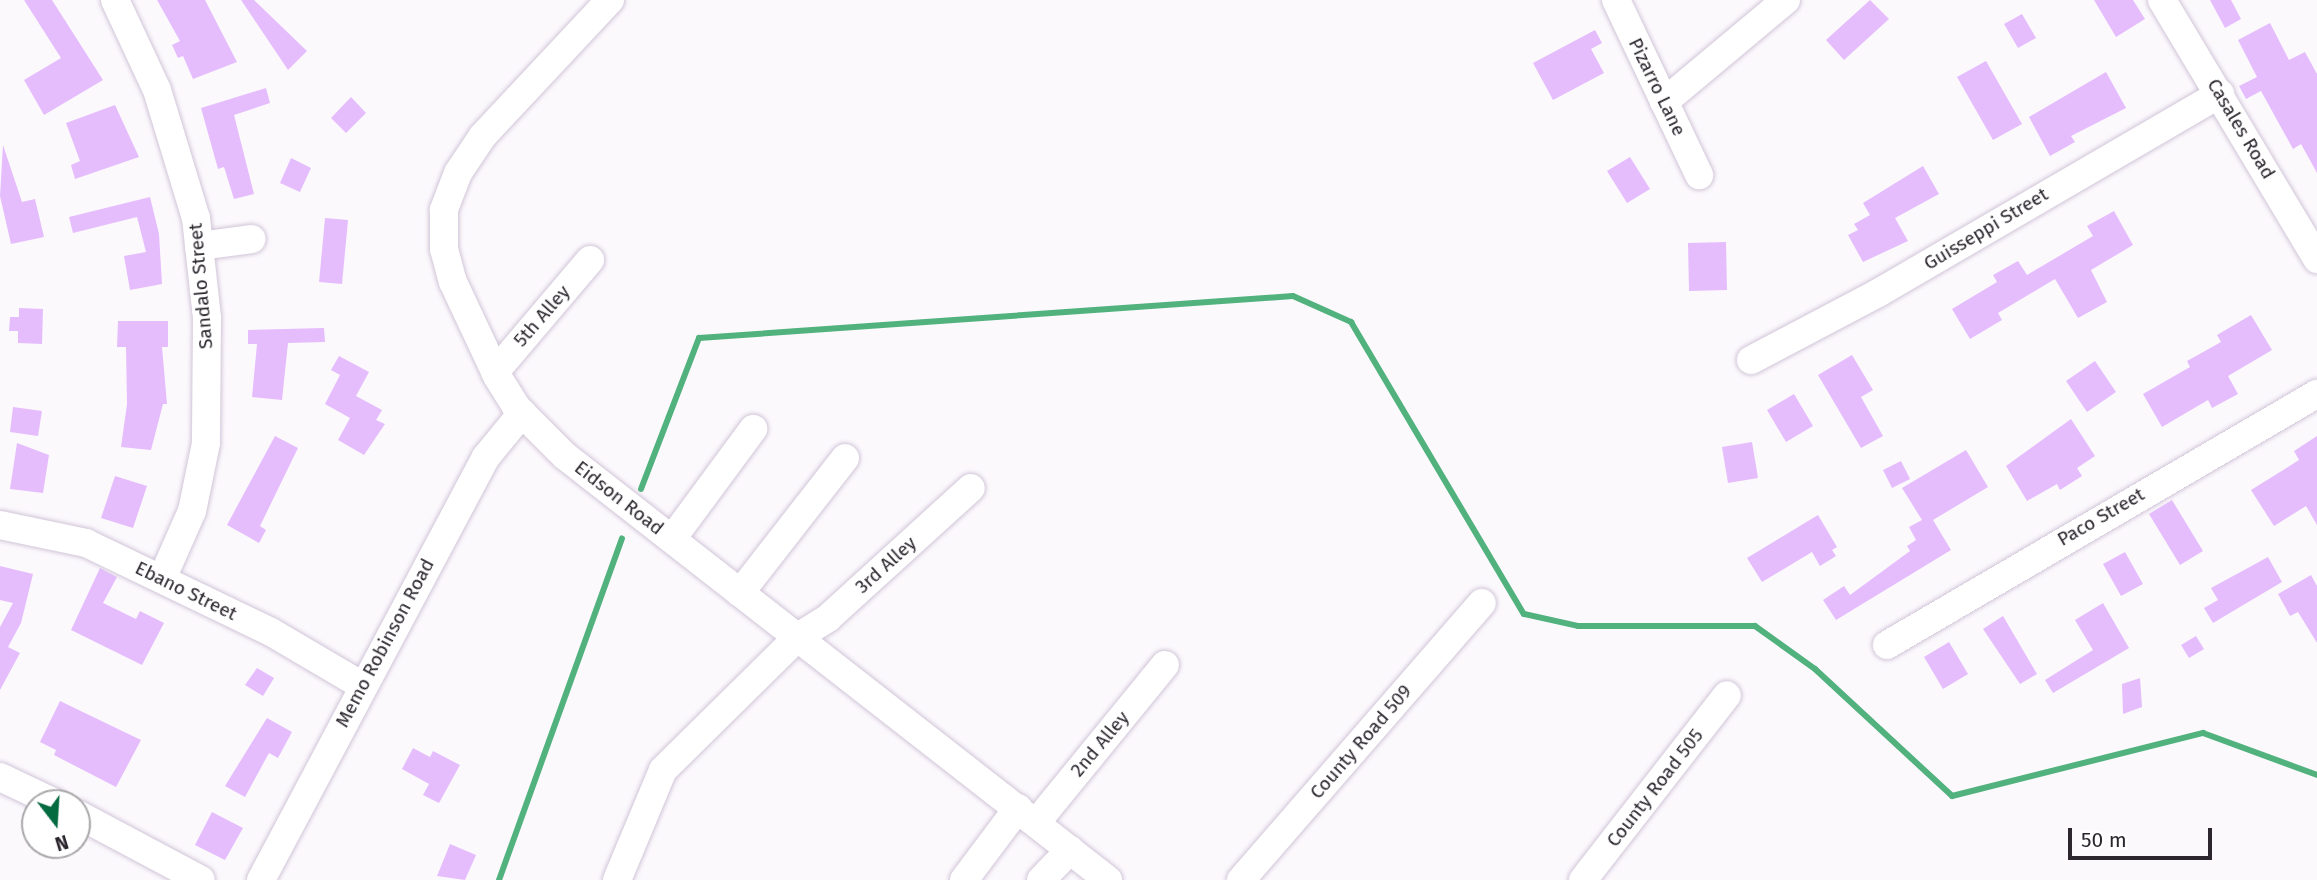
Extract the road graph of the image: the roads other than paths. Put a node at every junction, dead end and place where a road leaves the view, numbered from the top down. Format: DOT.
graph roads {
  1 [pos="115,0"];
  2 [pos="610,0"];
  3 [pos="1616,0"];
  4 [pos="1786,0"];
  5 [pos="2162,0"];
  6 [pos="2220,94"];
  7 [pos="1664,102"];
  8 [pos="1699,174"];
  9 [pos="252,239"];
  10 [pos="199,246"];
  11 [pos="2317,259"];
  12 [pos="590,260"];
  13 [pos="1751,360"];
  14 [pos="495,372"];
  15 [pos="2317,394"];
  16 [pos="522,413"];
  17 [pos="753,429"];
  18 [pos="845,458"];
  19 [pos="971,488"];
  20 [pos="0,525"];
  21 [pos="672,539"];
  22 [pos="162,579"];
  23 [pos="740,593"];
  24 [pos="1482,603"];
  25 [pos="798,638"];
  26 [pos="1887,645"];
  27 [pos="1165,665"];
  28 [pos="361,685"];
  29 [pos="1727,695"];
  30 [pos="0,777"];
  31 [pos="25,789"];
  32 [pos="1027,816"];
  33 [pos="91,821"];
  34 [pos="1070,850"];
  35 [pos="201,880"];
  36 [pos="261,880"];
  37 [pos="617,880"];
  38 [pos="964,880"];
  39 [pos="1041,880"];
  40 [pos="1108,880"];
  41 [pos="1241,880"];
  42 [pos="1583,880"];
  1 -- 10 [label="street, Sandalo Street"];
  2 -- 14 [label="street, Eidson Road"];
  3 -- 7 [label="street, Pizarro Lane"];
  4 -- 7 [label="street"];
  5 -- 6 [label="street, Casales Road"];
  6 -- 11 [label="street, Casales Road"];
  6 -- 13 [label="street, Guisseppi Street"];
  7 -- 8 [label="street, Pizarro Lane"];
  9 -- 10 [label="street"];
  10 -- 22 [label="street, Sandalo Street"];
  12 -- 14 [label="street, 5th Alley"];
  14 -- 16 [label="street, Eidson Road"];
  15 -- 26 [label="street, Paco Street"];
  16 -- 21 [label="street, Eidson Road"];
  16 -- 28 [label="street, Memo Robinson Road"];
  17 -- 21 [label="street"];
  18 -- 23 [label="street"];
  19 -- 25 [label="street, 3rd Alley"];
  20 -- 22 [label="street, Ebano Street"];
  21 -- 23 [label="street, Eidson Road"];
  22 -- 28 [label="street, Ebano Street"];
  23 -- 25 [label="street, Eidson Road"];
  24 -- 41 [label="street, County Road 509"];
  25 -- 32 [label="street, Eidson Road"];
  25 -- 37 [label="street, 3rd Alley"];
  27 -- 32 [label="street, 2nd Alley"];
  28 -- 36 [label="street, Memo Robinson Road"];
  29 -- 42 [label="street, County Road 505"];
  30 -- 31 [label="street"];
  32 -- 34 [label="street, Eidson Road"];
  32 -- 38 [label="street, 2nd Alley"];
  33 -- 35 [label="street"];
  34 -- 39 [label="street"];
  34 -- 40 [label="street, Eidson Road"];
}
